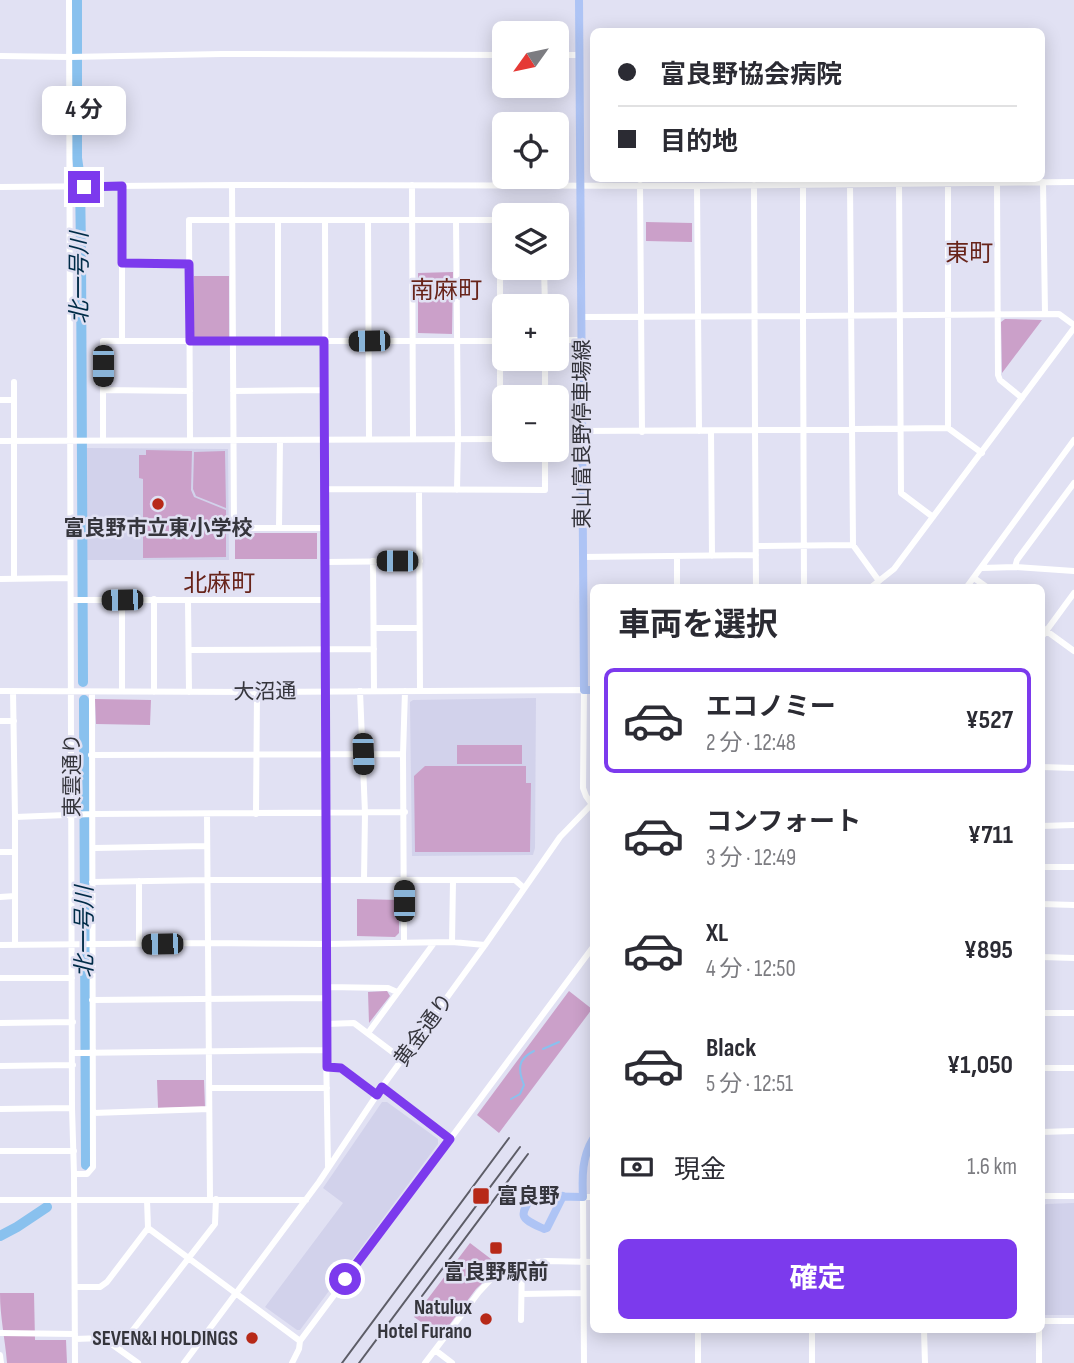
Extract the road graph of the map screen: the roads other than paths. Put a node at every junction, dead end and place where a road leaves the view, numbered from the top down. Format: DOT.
graph roads {
  1 [pos="69,0"];
  2 [pos="579,0"];
  3 [pos="492,55"];
  4 [pos="569,55"];
  5 [pos="579,55"];
  6 [pos="0,56"];
  7 [pos="75,57"];
  8 [pos="1074,181"];
  9 [pos="850,183"];
  10 [pos="899,183"];
  11 [pos="948,183"];
  12 [pos="997,183"];
  13 [pos="1043,183"];
  14 [pos="233,185"];
  15 [pos="412,185"];
  16 [pos="580,185"];
  17 [pos="754,185"];
  18 [pos="803,185"];
  19 [pos="122,186"];
  20 [pos="640,186"];
  21 [pos="697,186"];
  22 [pos="0,187"];
  23 [pos="77,187"];
  24 [pos="232,220"];
  25 [pos="278,220"];
  26 [pos="325,220"];
  27 [pos="368,220"];
  28 [pos="412,220"];
  29 [pos="456,220"];
  30 [pos="492,220"];
  31 [pos="122,263"];
  32 [pos="189,264"];
  33 [pos="1045,313"];
  34 [pos="949,314"];
  35 [pos="998,314"];
  36 [pos="852,315"];
  37 [pos="641,316"];
  38 [pos="698,316"];
  39 [pos="754,316"];
  40 [pos="803,316"];
  41 [pos="900,316"];
  42 [pos="582,317"];
  43 [pos="1074,327"];
  44 [pos="278,340"];
  45 [pos="412,340"];
  46 [pos="569,340"];
  47 [pos="582,340"];
  48 [pos="122,341"];
  49 [pos="190,341"];
  50 [pos="233,341"];
  51 [pos="324,341"];
  52 [pos="369,341"];
  53 [pos="457,341"];
  54 [pos="492,341"];
  55 [pos="14,382"];
  56 [pos="103,390"];
  57 [pos="325,390"];
  58 [pos="190,391"];
  59 [pos="233,391"];
  60 [pos="1022,398"];
  61 [pos="0,400"];
  62 [pos="14,400"];
  63 [pos="948,428"];
  64 [pos="900,429"];
  65 [pos="755,430"];
  66 [pos="852,430"];
  67 [pos="582,431"];
  68 [pos="699,431"];
  69 [pos="711,431"];
  70 [pos="803,431"];
  71 [pos="642,432"];
  72 [pos="369,439"];
  73 [pos="413,439"];
  74 [pos="458,439"];
  75 [pos="492,439"];
  76 [pos="103,440"];
  77 [pos="190,440"];
  78 [pos="234,440"];
  79 [pos="280,440"];
  80 [pos="326,440"];
  81 [pos="1074,440"];
  82 [pos="0,441"];
  83 [pos="14,441"];
  84 [pos="78,441"];
  85 [pos="982,453"];
  86 [pos="545,462"];
  87 [pos="1074,483"];
  88 [pos="325,489"];
  89 [pos="419,490"];
  90 [pos="457,490"];
  91 [pos="933,517"];
  92 [pos="279,528"];
  93 [pos="325,528"];
  94 [pos="853,545"];
  95 [pos="756,546"];
  96 [pos="804,546"];
  97 [pos="712,555"];
  98 [pos="756,555"];
  99 [pos="677,556"];
  100 [pos="582,557"];
  101 [pos="373,561"];
  102 [pos="420,561"];
  103 [pos="325,562"];
  104 [pos="982,568"];
  105 [pos="1016,568"];
  106 [pos="1074,571"];
  107 [pos="70,578"];
  108 [pos="974,578"];
  109 [pos="0,579"];
  110 [pos="14,579"];
  111 [pos="879,581"];
  112 [pos="677,584"];
  113 [pos="756,584"];
  114 [pos="804,584"];
  115 [pos="875,584"];
  116 [pos="969,584"];
  117 [pos="982,584"];
  118 [pos="1074,593"];
  119 [pos="153,599"];
  120 [pos="71,600"];
  121 [pos="122,600"];
  122 [pos="325,600"];
  123 [pos="188,601"];
  124 [pos="374,628"];
  125 [pos="419,628"];
  126 [pos="1045,628"];
  127 [pos="1045,630"];
  128 [pos="583,637"];
  129 [pos="590,637"];
  130 [pos="326,648"];
  131 [pos="374,649"];
  132 [pos="189,650"];
  133 [pos="1074,651"];
  134 [pos="589,690"];
  135 [pos="0,691"];
  136 [pos="13,691"];
  137 [pos="72,691"];
  138 [pos="122,691"];
  139 [pos="326,691"];
  140 [pos="360,691"];
  141 [pos="374,691"];
  142 [pos="405,691"];
  143 [pos="420,691"];
  144 [pos="92,692"];
  145 [pos="154,692"];
  146 [pos="189,692"];
  147 [pos="257,692"];
  148 [pos="0,721"];
  149 [pos="13,721"];
  150 [pos="257,754"];
  151 [pos="326,754"];
  152 [pos="363,754"];
  153 [pos="403,754"];
  154 [pos="92,755"];
  155 [pos="1045,767"];
  156 [pos="1074,768"];
  157 [pos="590,800"];
  158 [pos="590,806"];
  159 [pos="405,812"];
  160 [pos="365,813"];
  161 [pos="207,814"];
  162 [pos="256,814"];
  163 [pos="326,814"];
  164 [pos="83,815"];
  165 [pos="15,817"];
  166 [pos="1074,825"];
  167 [pos="1045,826"];
  168 [pos="207,846"];
  169 [pos="94,848"];
  170 [pos="0,852"];
  171 [pos="15,852"];
  172 [pos="1045,867"];
  173 [pos="1074,867"];
  174 [pos="207,880"];
  175 [pos="326,880"];
  176 [pos="364,880"];
  177 [pos="404,880"];
  178 [pos="139,881"];
  179 [pos="453,881"];
  180 [pos="92,882"];
  181 [pos="524,888"];
  182 [pos="15,896"];
  183 [pos="0,897"];
  184 [pos="1045,905"];
  185 [pos="1074,905"];
  186 [pos="404,942"];
  187 [pos="452,942"];
  188 [pos="207,943"];
  189 [pos="434,943"];
  190 [pos="139,944"];
  191 [pos="327,944"];
  192 [pos="0,945"];
  193 [pos="15,945"];
  194 [pos="72,945"];
  195 [pos="87,945"];
  196 [pos="485,945"];
  197 [pos="590,951"];
  198 [pos="1045,957"];
  199 [pos="1074,958"];
  200 [pos="0,978"];
  201 [pos="72,978"];
  202 [pos="327,987"];
  203 [pos="397,992"];
  204 [pos="208,998"];
  205 [pos="327,998"];
  206 [pos="92,1000"];
  207 [pos="1045,1013"];
  208 [pos="1074,1013"];
  209 [pos="73,1022"];
  210 [pos="0,1023"];
  211 [pos="327,1024"];
  212 [pos="368,1033"];
  213 [pos="326,1050"];
  214 [pos="209,1051"];
  215 [pos="73,1052"];
  216 [pos="87,1052"];
  217 [pos="403,1060"];
  218 [pos="73,1065"];
  219 [pos="0,1066"];
  220 [pos="327,1067"];
  221 [pos="1045,1068"];
  222 [pos="1074,1068"];
  223 [pos="382,1087"];
  224 [pos="209,1088"];
  225 [pos="327,1088"];
  226 [pos="377,1095"];
  227 [pos="72,1108"];
  228 [pos="0,1109"];
  229 [pos="209,1109"];
  230 [pos="93,1113"];
  231 [pos="1074,1131"];
  232 [pos="1045,1132"];
  233 [pos="450,1139"];
  234 [pos="590,1145"];
  235 [pos="0,1151"];
  236 [pos="74,1151"];
  237 [pos="328,1166"];
  238 [pos="74,1174"];
  239 [pos="563,1196"];
  240 [pos="1045,1196"];
  241 [pos="1074,1196"];
  242 [pos="583,1197"];
  243 [pos="590,1197"];
  244 [pos="213,1199"];
  245 [pos="0,1200"];
  246 [pos="74,1200"];
  247 [pos="147,1200"];
  248 [pos="306,1200"];
  249 [pos="148,1228"];
  250 [pos="188,1258"];
  251 [pos="582,1262"];
  252 [pos="590,1262"];
  253 [pos="522,1263"];
  254 [pos="75,1287"];
  255 [pos="583,1293"];
  256 [pos="236,1294"];
  257 [pos="522,1294"];
  258 [pos="521,1320"];
  259 [pos="1045,1321"];
  260 [pos="1074,1321"];
  261 [pos="583,1325"];
  262 [pos="590,1325"];
  263 [pos="0,1333"];
  264 [pos="698,1333"];
  265 [pos="812,1333"];
  266 [pos="924,1333"];
  267 [pos="1039,1333"];
  268 [pos="75,1336"];
  269 [pos="300,1340"];
  270 [pos="119,1349"];
  271 [pos="435,1349"];
  272 [pos="0,1354"];
  273 [pos="1,1363"];
  274 [pos="75,1363"];
  275 [pos="138,1363"];
  276 [pos="184,1363"];
  277 [pos="292,1363"];
  278 [pos="425,1363"];
  279 [pos="452,1363"];
  280 [pos="584,1363"];
  281 [pos="698,1363"];
  282 [pos="812,1363"];
  283 [pos="925,1363"];
  284 [pos="1039,1363"];
  1 -- 7 [label="street, 東雲通り"];
  2 -- 5 [label="main road, 東山富良野停車場線"];
  3 -- 7 [label="street"];
  4 -- 5 [label="street"];
  5 -- 16 [label="main road, 東山富良野停車場線"];
  6 -- 7 [label="street"];
  7 -- 23 [label="street, 東雲通り"];
  8 -- 13 [label="street"];
  9 -- 10 [label="street"];
  9 -- 18 [label="street"];
  9 -- 36 [label="street"];
  10 -- 11 [label="street"];
  10 -- 41 [label="street"];
  11 -- 12 [label="street"];
  11 -- 34 [label="street"];
  12 -- 13 [label="street"];
  12 -- 35 [label="street"];
  13 -- 33 [label="street"];
  14 -- 15 [label="street"];
  14 -- 19 [label="street"];
  14 -- 24 [label="street"];
  15 -- 16 [label="street"];
  15 -- 28 [label="street"];
  16 -- 20 [label="street"];
  16 -- 42 [label="main road, 東山富良野停車場線"];
  17 -- 18 [label="street"];
  17 -- 21 [label="street"];
  17 -- 39 [label="street"];
  18 -- 40 [label="street"];
  19 -- 23 [label="street"];
  19 -- 31 [label="street"];
  20 -- 21 [label="street"];
  20 -- 37 [label="street"];
  21 -- 38 [label="street"];
  22 -- 23 [label="street"];
  23 -- 84 [label="street, 東雲通り"];
  24 -- 25 [label="street"];
  24 -- 32 [label="street"];
  24 -- 50 [label="street"];
  25 -- 26 [label="street"];
  25 -- 44 [label="street"];
  26 -- 27 [label="street"];
  26 -- 51 [label="street"];
  27 -- 28 [label="street"];
  27 -- 52 [label="street"];
  28 -- 29 [label="street"];
  28 -- 45 [label="street"];
  29 -- 30 [label="street"];
  29 -- 53 [label="street"];
  31 -- 32 [label="street"];
  31 -- 48 [label="street"];
  32 -- 49 [label="street"];
  33 -- 35 [label="street"];
  33 -- 43 [label="street"];
  34 -- 35 [label="street"];
  34 -- 41 [label="street"];
  34 -- 63 [label="street"];
  35 -- 60 [label="street"];
  36 -- 40 [label="street"];
  36 -- 41 [label="street"];
  36 -- 66 [label="street"];
  37 -- 38 [label="street"];
  37 -- 42 [label="street"];
  37 -- 71 [label="street"];
  38 -- 39 [label="street"];
  38 -- 68 [label="street"];
  39 -- 40 [label="street"];
  39 -- 65 [label="street"];
  40 -- 70 [label="street"];
  41 -- 64 [label="street"];
  42 -- 47 [label="main road, 東山富良野停車場線"];
  43 -- 60 [label="street"];
  44 -- 50 [label="street"];
  44 -- 51 [label="street"];
  45 -- 52 [label="street"];
  45 -- 53 [label="street"];
  45 -- 73 [label="street"];
  46 -- 47 [label="street"];
  47 -- 67 [label="main road, 東山富良野停車場線"];
  48 -- 49 [label="street"];
  48 -- 56 [label="street"];
  49 -- 50 [label="street"];
  49 -- 58 [label="street"];
  50 -- 59 [label="street"];
  51 -- 52 [label="street"];
  51 -- 57 [label="street"];
  52 -- 72 [label="street"];
  53 -- 54 [label="street"];
  53 -- 74 [label="street"];
  55 -- 62 [label="street"];
  56 -- 58 [label="street"];
  56 -- 76 [label="street"];
  57 -- 59 [label="street"];
  57 -- 80 [label="street"];
  58 -- 77 [label="street"];
  59 -- 78 [label="street"];
  60 -- 85 [label="street"];
  61 -- 62 [label="street"];
  62 -- 83 [label="street"];
  63 -- 64 [label="street"];
  63 -- 85 [label="street"];
  64 -- 66 [label="street"];
  64 -- 91 [label="street"];
  65 -- 69 [label="street"];
  65 -- 70 [label="street"];
  65 -- 95 [label="street"];
  66 -- 70 [label="street"];
  66 -- 94 [label="street"];
  67 -- 71 [label="street"];
  67 -- 100 [label="main road, 東山富良野停車場線"];
  68 -- 69 [label="street"];
  68 -- 71 [label="street"];
  69 -- 97 [label="street"];
  70 -- 96 [label="street"];
  72 -- 73 [label="street"];
  72 -- 80 [label="street"];
  73 -- 74 [label="street"];
  74 -- 75 [label="street"];
  74 -- 90 [label="street"];
  76 -- 77 [label="street"];
  76 -- 84 [label="street"];
  77 -- 78 [label="street"];
  78 -- 79 [label="street"];
  78 -- 92 [label="street"];
  79 -- 80 [label="street"];
  79 -- 92 [label="street"];
  80 -- 88 [label="street"];
  81 -- 104 [label="street"];
  82 -- 83 [label="street"];
  83 -- 84 [label="street"];
  83 -- 110 [label="street"];
  84 -- 107 [label="street, 東雲通り"];
  85 -- 91 [label="street"];
  86 -- 90 [label="street"];
  87 -- 105 [label="street"];
  88 -- 89 [label="street"];
  88 -- 93 [label="street"];
  89 -- 90 [label="street"];
  89 -- 102 [label="street"];
  91 -- 111 [label="street"];
  92 -- 93 [label="street"];
  93 -- 103 [label="street"];
  94 -- 96 [label="street"];
  94 -- 111 [label="street"];
  95 -- 96 [label="street"];
  95 -- 98 [label="street"];
  96 -- 114 [label="street"];
  97 -- 98 [label="street"];
  97 -- 99 [label="street"];
  98 -- 113 [label="street"];
  99 -- 100 [label="street"];
  99 -- 112 [label="street"];
  100 -- 128 [label="main road, 東山富良野停車場線"];
  101 -- 102 [label="street"];
  101 -- 103 [label="street"];
  101 -- 124 [label="street"];
  102 -- 125 [label="street"];
  103 -- 122 [label="street"];
  104 -- 105 [label="street"];
  104 -- 108 [label="street"];
  105 -- 106 [label="street"];
  107 -- 110 [label="street"];
  107 -- 120 [label="street, 東雲通り"];
  108 -- 116 [label="street"];
  108 -- 117 [label="street"];
  109 -- 110 [label="street"];
  111 -- 115 [label="street"];
  118 -- 126 [label="street"];
  119 -- 121 [label="street"];
  119 -- 123 [label="street"];
  119 -- 145 [label="street"];
  120 -- 121 [label="street"];
  120 -- 137 [label="street, 東雲通り"];
  121 -- 138 [label="street"];
  122 -- 123 [label="street"];
  122 -- 130 [label="street"];
  123 -- 132 [label="street"];
  124 -- 125 [label="street"];
  124 -- 131 [label="street"];
  125 -- 143 [label="street"];
  127 -- 133 [label="street"];
  128 -- 129 [label="street"];
  128 -- 134 [label="main road, 東山富良野停車場線"];
  130 -- 131 [label="street"];
  130 -- 132 [label="street"];
  130 -- 139 [label="street"];
  131 -- 141 [label="street"];
  132 -- 146 [label="street"];
  134 -- 143 [label="street, 大沼通"];
  134 -- 157 [label="street"];
  135 -- 136 [label="street, 大沼通"];
  136 -- 137 [label="street, 大沼通"];
  136 -- 149 [label="street"];
  137 -- 144 [label="street, 大沼通"];
  137 -- 164 [label="street, 東雲通り"];
  138 -- 144 [label="street, 大沼通"];
  138 -- 145 [label="street, 大沼通"];
  139 -- 140 [label="street, 大沼通"];
  139 -- 147 [label="street, 大沼通"];
  139 -- 151 [label="street"];
  140 -- 141 [label="street, 大沼通"];
  140 -- 152 [label="street"];
  141 -- 142 [label="street, 大沼通"];
  142 -- 143 [label="street, 大沼通"];
  142 -- 153 [label="street"];
  144 -- 154 [label="street"];
  145 -- 146 [label="street, 大沼通"];
  146 -- 147 [label="street, 大沼通"];
  147 -- 150 [label="street"];
  148 -- 149 [label="street"];
  149 -- 165 [label="street"];
  150 -- 151 [label="street"];
  150 -- 154 [label="street"];
  150 -- 162 [label="street"];
  151 -- 152 [label="street"];
  151 -- 163 [label="street"];
  152 -- 153 [label="street"];
  152 -- 160 [label="street"];
  153 -- 159 [label="street"];
  154 -- 164 [label="street"];
  155 -- 156 [label="street"];
  158 -- 181 [label="street, 黄金通り"];
  159 -- 160 [label="street"];
  159 -- 177 [label="street"];
  160 -- 163 [label="street"];
  160 -- 176 [label="street"];
  161 -- 162 [label="street"];
  161 -- 164 [label="street"];
  161 -- 168 [label="street"];
  162 -- 163 [label="street"];
  163 -- 175 [label="street"];
  164 -- 165 [label="street"];
  164 -- 180 [label="street"];
  164 -- 194 [label="street, 東雲通り"];
  165 -- 171 [label="street"];
  166 -- 167 [label="street"];
  168 -- 169 [label="street"];
  168 -- 174 [label="street"];
  170 -- 171 [label="street"];
  171 -- 182 [label="street"];
  172 -- 173 [label="street"];
  174 -- 175 [label="street"];
  174 -- 178 [label="street"];
  174 -- 188 [label="street"];
  175 -- 176 [label="street"];
  175 -- 191 [label="street"];
  176 -- 177 [label="street"];
  177 -- 179 [label="street"];
  177 -- 186 [label="street"];
  178 -- 180 [label="street"];
  178 -- 190 [label="street"];
  179 -- 181 [label="street"];
  179 -- 187 [label="street"];
  180 -- 195 [label="street"];
  181 -- 196 [label="street, 黄金通り"];
  182 -- 183 [label="street"];
  182 -- 193 [label="street"];
  184 -- 185 [label="street"];
  186 -- 189 [label="street"];
  186 -- 191 [label="street"];
  187 -- 189 [label="street"];
  187 -- 196 [label="street"];
  188 -- 190 [label="street"];
  188 -- 191 [label="street"];
  188 -- 204 [label="street"];
  189 -- 203 [label="street"];
  190 -- 195 [label="street"];
  191 -- 202 [label="street"];
  192 -- 193 [label="street"];
  193 -- 194 [label="street"];
  194 -- 195 [label="street"];
  194 -- 201 [label="street, 東雲通り"];
  195 -- 206 [label="street"];
  196 -- 217 [label="street, 黄金通り"];
  197 -- 233 [label="street"];
  198 -- 199 [label="street"];
  200 -- 201 [label="street"];
  201 -- 209 [label="street, 東雲通り"];
  202 -- 203 [label="street"];
  202 -- 205 [label="street"];
  203 -- 212 [label="street"];
  204 -- 205 [label="street"];
  204 -- 206 [label="street"];
  204 -- 214 [label="street"];
  205 -- 211 [label="street"];
  206 -- 216 [label="street"];
  207 -- 208 [label="street"];
  209 -- 210 [label="street"];
  209 -- 215 [label="street, 東雲通り"];
  211 -- 212 [label="street"];
  211 -- 213 [label="street"];
  212 -- 217 [label="street"];
  213 -- 214 [label="street"];
  213 -- 220 [label="street"];
  214 -- 216 [label="street"];
  214 -- 224 [label="street"];
  215 -- 216 [label="street"];
  215 -- 218 [label="street, 東雲通り"];
  216 -- 230 [label="street"];
  217 -- 223 [label="street, 黄金通り"];
  218 -- 219 [label="street"];
  218 -- 227 [label="street, 東雲通り"];
  220 -- 225 [label="street"];
  220 -- 226 [label="street"];
  221 -- 222 [label="street"];
  223 -- 226 [label="street, 黄金通り"];
  223 -- 233 [label="street"];
  224 -- 225 [label="street"];
  224 -- 229 [label="street"];
  225 -- 237 [label="street"];
  226 -- 237 [label="street, 黄金通り"];
  227 -- 228 [label="street"];
  227 -- 236 [label="street, 東雲通り"];
  229 -- 230 [label="street"];
  229 -- 244 [label="street"];
  230 -- 238 [label="street"];
  231 -- 232 [label="street"];
  233 -- 269 [label="street"];
  234 -- 242 [label="main road"];
  235 -- 236 [label="street"];
  236 -- 238 [label="street, 東雲通り"];
  237 -- 248 [label="street, 黄金通り"];
  238 -- 246 [label="street, 東雲通り"];
  239 -- 239 [label="main road"];
  239 -- 242 [label="main road"];
  240 -- 241 [label="street"];
  242 -- 243 [label="street"];
  242 -- 251 [label="street"];
  244 -- 247 [label="street"];
  244 -- 248 [label="street"];
  244 -- 250 [label="street"];
  245 -- 246 [label="street"];
  246 -- 247 [label="street"];
  246 -- 254 [label="street, 東雲通り"];
  247 -- 249 [label="street"];
  248 -- 256 [label="street, 黄金通り"];
  249 -- 250 [label="street"];
  249 -- 254 [label="street"];
  250 -- 256 [label="street"];
  250 -- 270 [label="street"];
  251 -- 252 [label="street"];
  251 -- 253 [label="street"];
  251 -- 255 [label="street"];
  253 -- 257 [label="street"];
  253 -- 271 [label="street"];
  254 -- 268 [label="street, 東雲通り"];
  255 -- 257 [label="street"];
  255 -- 261 [label="street"];
  256 -- 269 [label="street"];
  256 -- 276 [label="street, 黄金通り"];
  257 -- 258 [label="street"];
  259 -- 260 [label="street"];
  261 -- 262 [label="street"];
  261 -- 280 [label="street"];
  263 -- 268 [label="street"];
  264 -- 281 [label="street"];
  265 -- 282 [label="street"];
  266 -- 283 [label="street"];
  267 -- 284 [label="street"];
  268 -- 270 [label="street"];
  268 -- 274 [label="street, 東雲通り"];
  269 -- 277 [label="street"];
  270 -- 275 [label="street"];
  271 -- 278 [label="street"];
  271 -- 279 [label="street"];
  272 -- 273 [label="street"];
}
